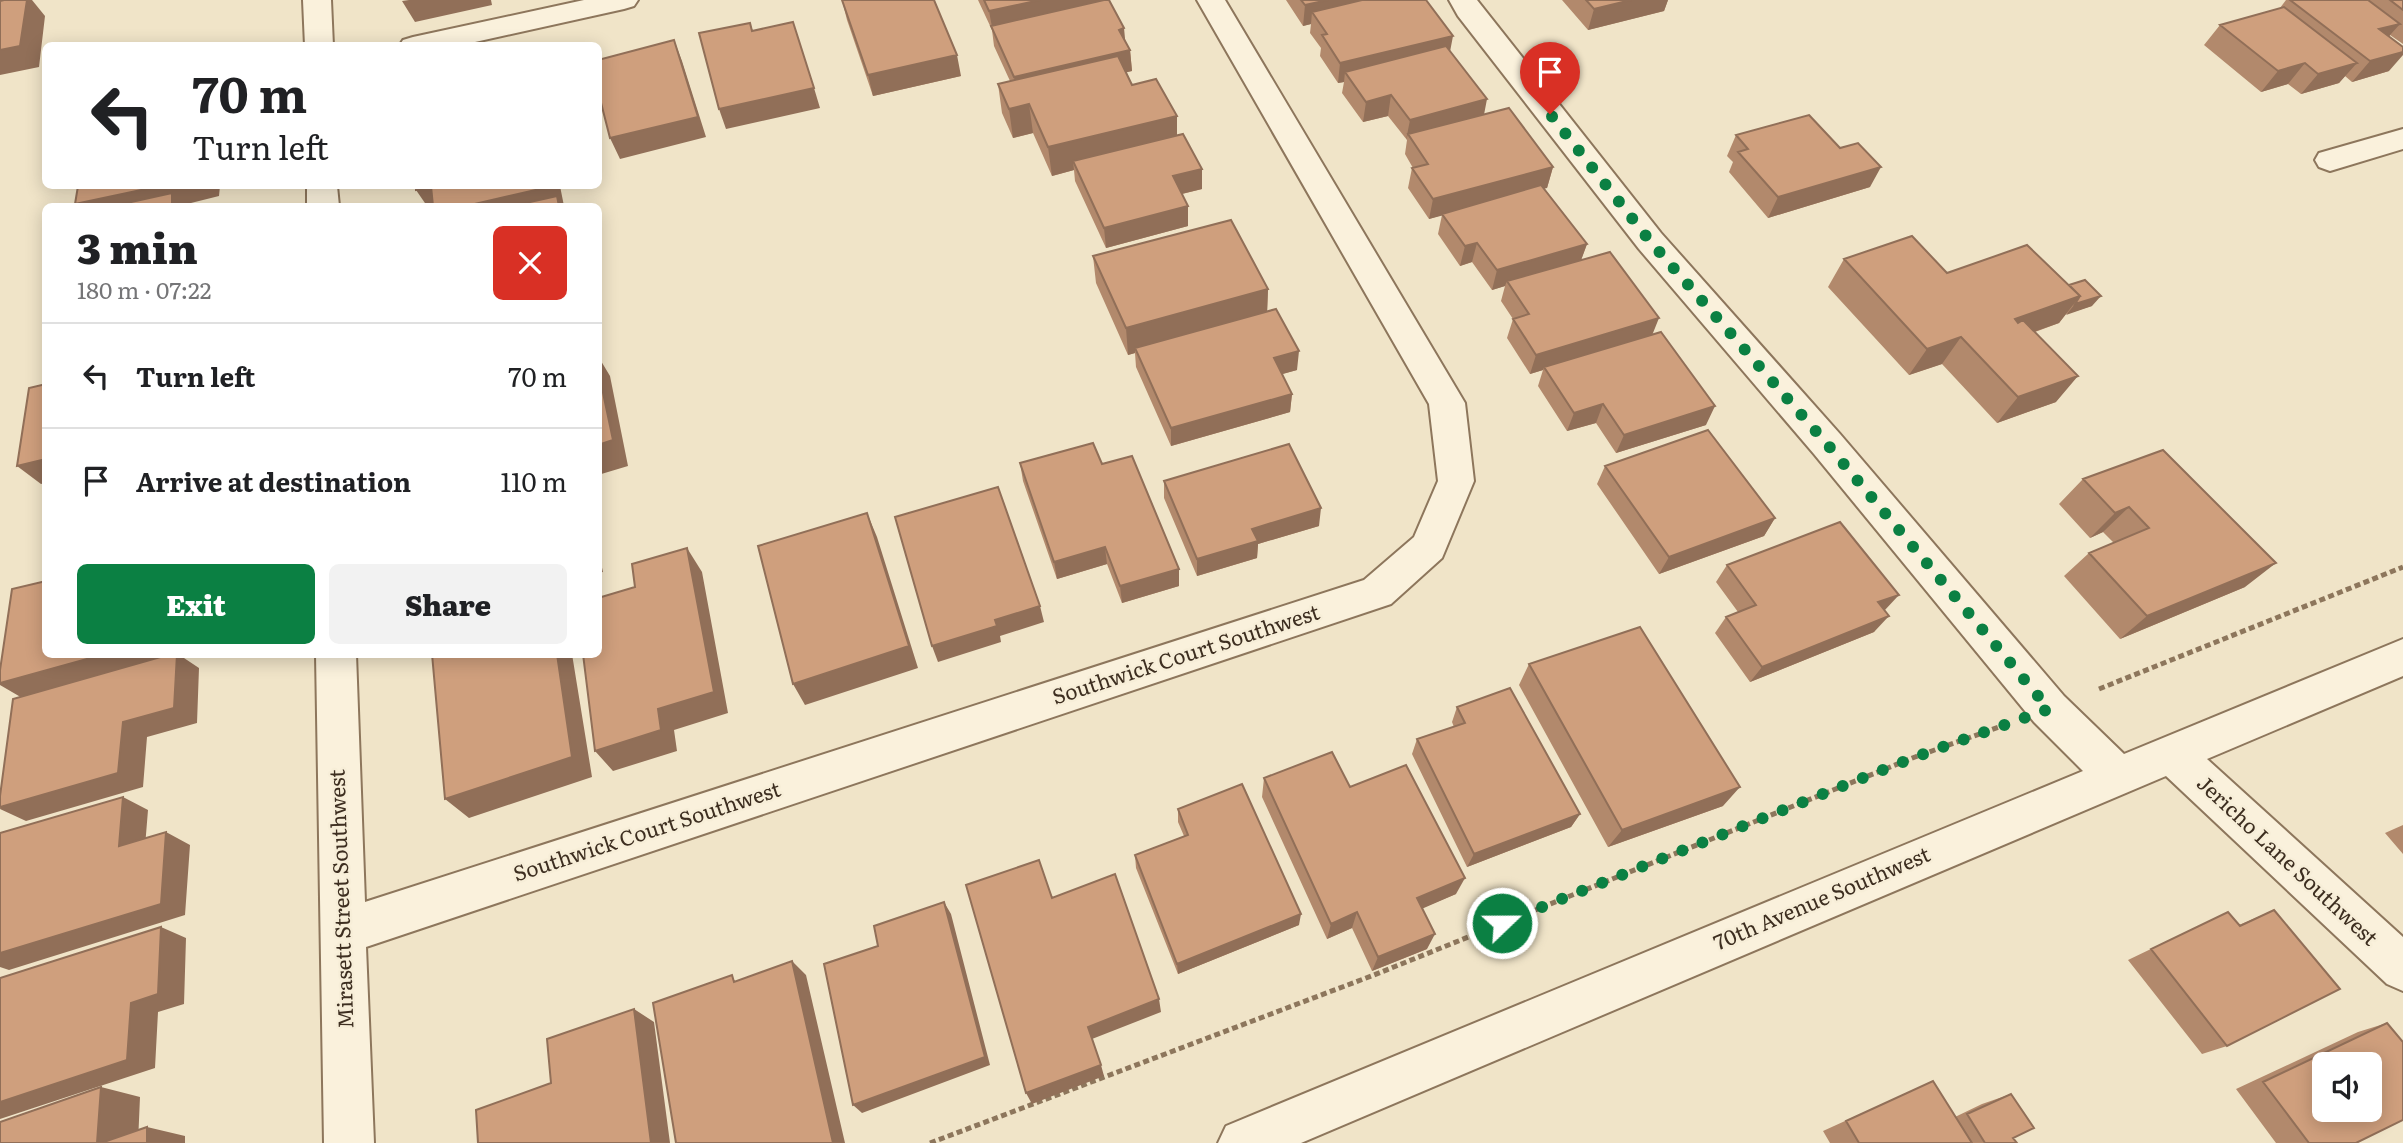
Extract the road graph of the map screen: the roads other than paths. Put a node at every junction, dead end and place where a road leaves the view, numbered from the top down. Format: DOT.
graph roads {
  1 [pos="317,0"];
  2 [pos="624,0"];
  3 [pos="1211,0"];
  4 [pos="1463,0"];
  5 [pos="318,42"];
  6 [pos="431,42"];
  7 [pos="2403,139"];
  8 [pos="2330,160"];
  9 [pos="2403,657"];
  10 [pos="336,658"];
  11 [pos="2171,754"];
  12 [pos="2117,776"];
  13 [pos="343,932"];
  14 [pos="2403,968"];
  15 [pos="349,1143"];
  16 [pos="1243,1143"];
  1 -- 5 [label="street"];
  2 -- 6 [label="street"];
  3 -- 13 [label="street, Southwick Court Southwest"];
  4 -- 12 [label="street"];
  7 -- 8 [label="street"];
  9 -- 11 [label="street, 70th Avenue Southwest"];
  10 -- 13 [label="street, Mirasett Street Southwest"];
  11 -- 12 [label="street, 70th Avenue Southwest"];
  11 -- 14 [label="street, Jericho Lane Southwest"];
  12 -- 16 [label="street, 70th Avenue Southwest"];
  13 -- 15 [label="street, Mirasett Street Southwest"];
}
